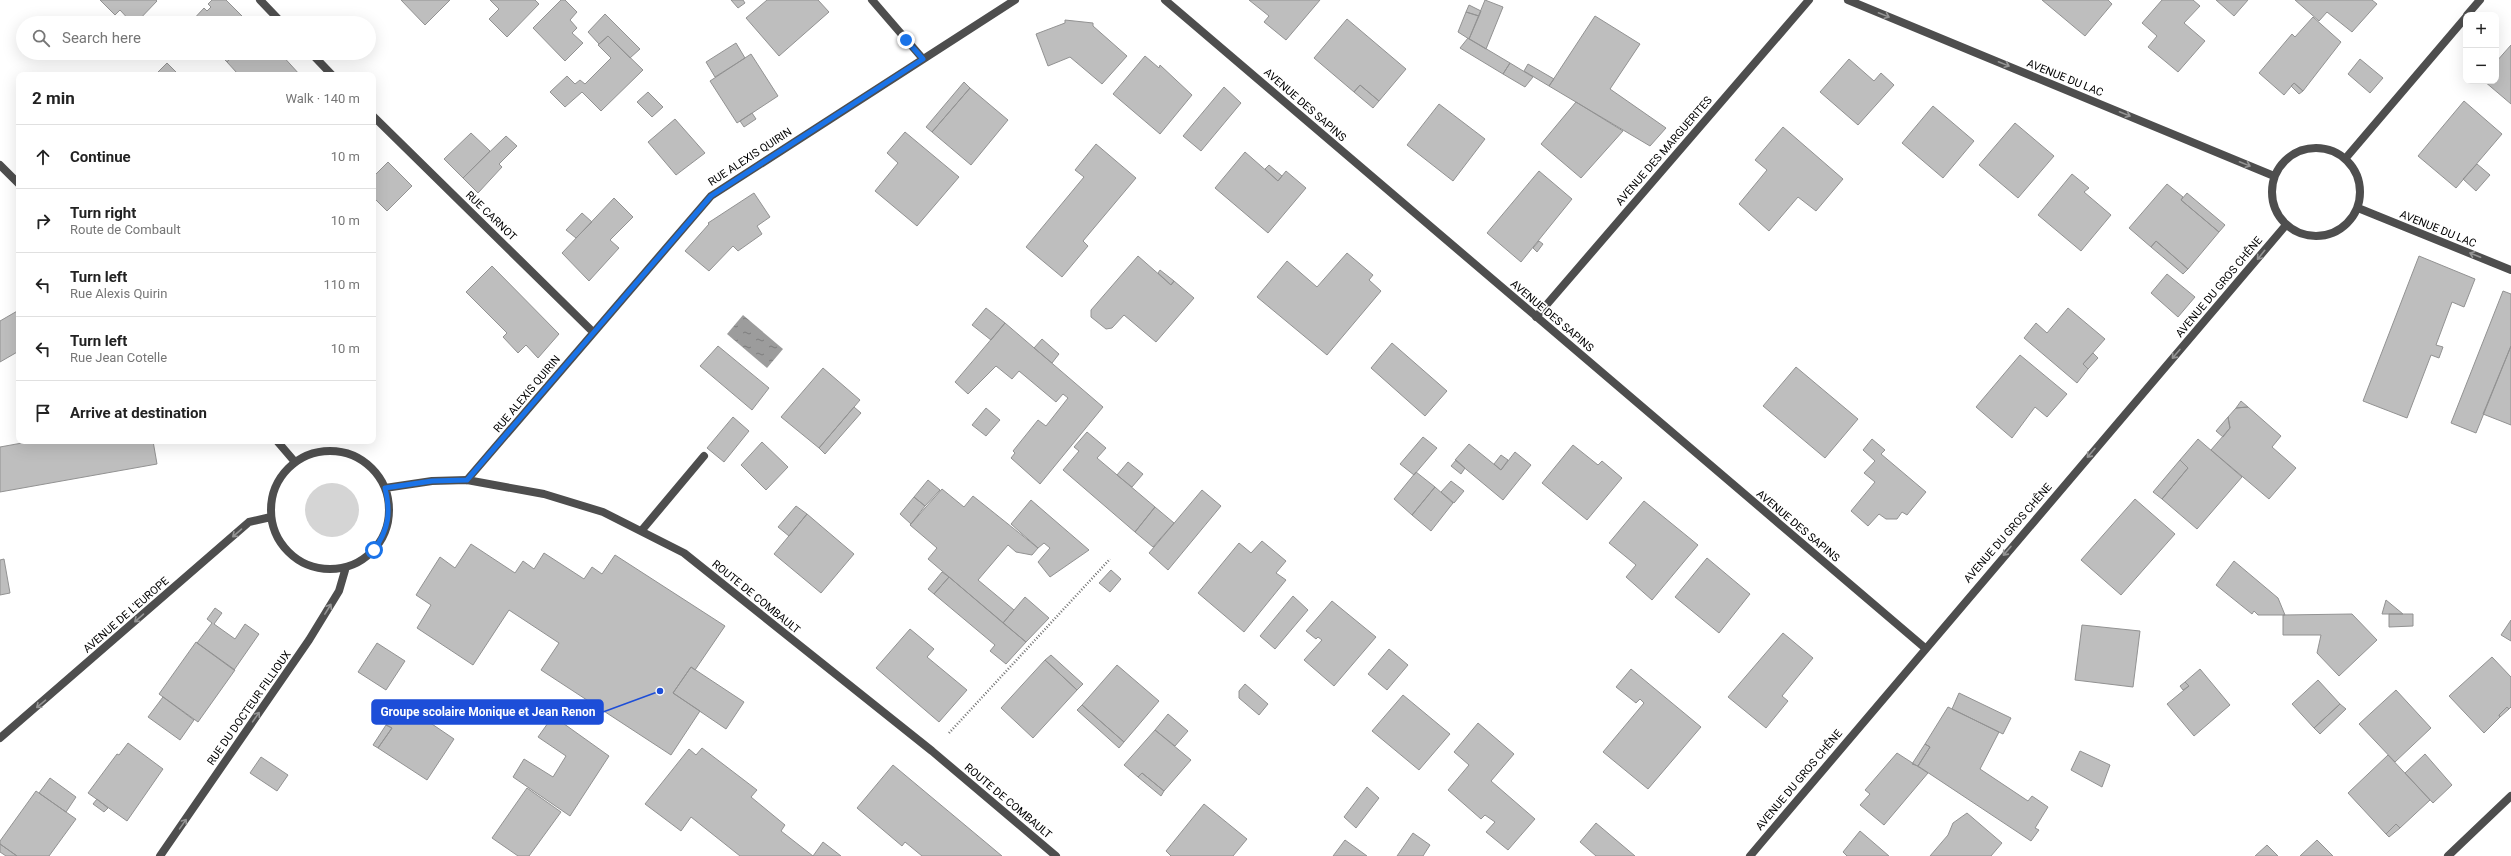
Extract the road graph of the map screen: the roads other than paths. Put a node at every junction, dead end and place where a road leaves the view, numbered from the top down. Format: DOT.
graph roads {
  1 [pos="260,0"];
  2 [pos="872,0"];
  3 [pos="1015,0"];
  4 [pos="1165,0"];
  5 [pos="1809,0"];
  6 [pos="1848,0"];
  7 [pos="2480,0"];
  8 [pos="2470,12"];
  9 [pos="275,16"];
  10 [pos="2463,21"];
  11 [pos="923,59"];
  12 [pos="318,60"];
  13 [pos="329,72"];
  14 [pos="376,119"];
  15 [pos="2346,159"];
  16 [pos="0,165"];
  17 [pos="2274,176"];
  18 [pos="16,181"];
  19 [pos="2358,208"];
  20 [pos="2286,225"];
  21 [pos="2511,270"];
  22 [pos="1536,317"];
  23 [pos="593,332"];
  24 [pos="280,444"];
  25 [pos="704,456"];
  26 [pos="295,462"];
  27 [pos="467,480"];
  28 [pos="385,488"];
  29 [pos="271,518"];
  30 [pos="642,530"];
  31 [pos="346,567"];
  32 [pos="1925,648"];
  33 [pos="0,738"];
  34 [pos="2511,796"];
  35 [pos="160,856"];
  36 [pos="1056,856"];
  37 [pos="1750,856"];
  38 [pos="2448,856"];
  1 -- 9 [label="street"];
  2 -- 11 [label="street"];
  3 -- 11 [label="street, RUE ALEXIS QUIRIN"];
  4 -- 22 [label="street, AVENUE DES SAPINS"];
  5 -- 22 [label="street, AVENUE DES MARGUERITES"];
  6 -- 17 [label="street, AVENUE DU LAC, one-way"];
  7 -- 8 [label="street"];
  10 -- 15 [label="street"];
  11 -- 23 [label="street, RUE ALEXIS QUIRIN"];
  12 -- 13 [label="street"];
  14 -- 23 [label="street, RUE CARNOT"];
  15 -- 17 [label="street"];
  15 -- 19 [label="street"];
  16 -- 18 [label="street"];
  17 -- 20 [label="street"];
  19 -- 20 [label="street"];
  21 -- 19 [label="street, AVENUE DU LAC, one-way"];
  20 -- 32 [label="street, AVENUE DU GROS CHÊNE, one-way"];
  22 -- 32 [label="street, AVENUE DES SAPINS"];
  23 -- 27 [label="street, RUE ALEXIS QUIRIN"];
  24 -- 26 [label="street"];
  25 -- 30 [label="street"];
  26 -- 28 [label="street"];
  26 -- 29 [label="street"];
  27 -- 28 [label="street, ROUTE DE COMBAULT"];
  27 -- 30 [label="street, ROUTE DE COMBAULT"];
  28 -- 31 [label="street"];
  29 -- 31 [label="street"];
  29 -- 33 [label="street, AVENUE DE L'EUROPE, one-way"];
  30 -- 36 [label="street, ROUTE DE COMBAULT"];
  35 -- 31 [label="street, RUE DU DOCTEUR FILLIOUX, one-way"];
  32 -- 37 [label="street, AVENUE DU GROS CHÊNE"];
  34 -- 38 [label="street"];
}
